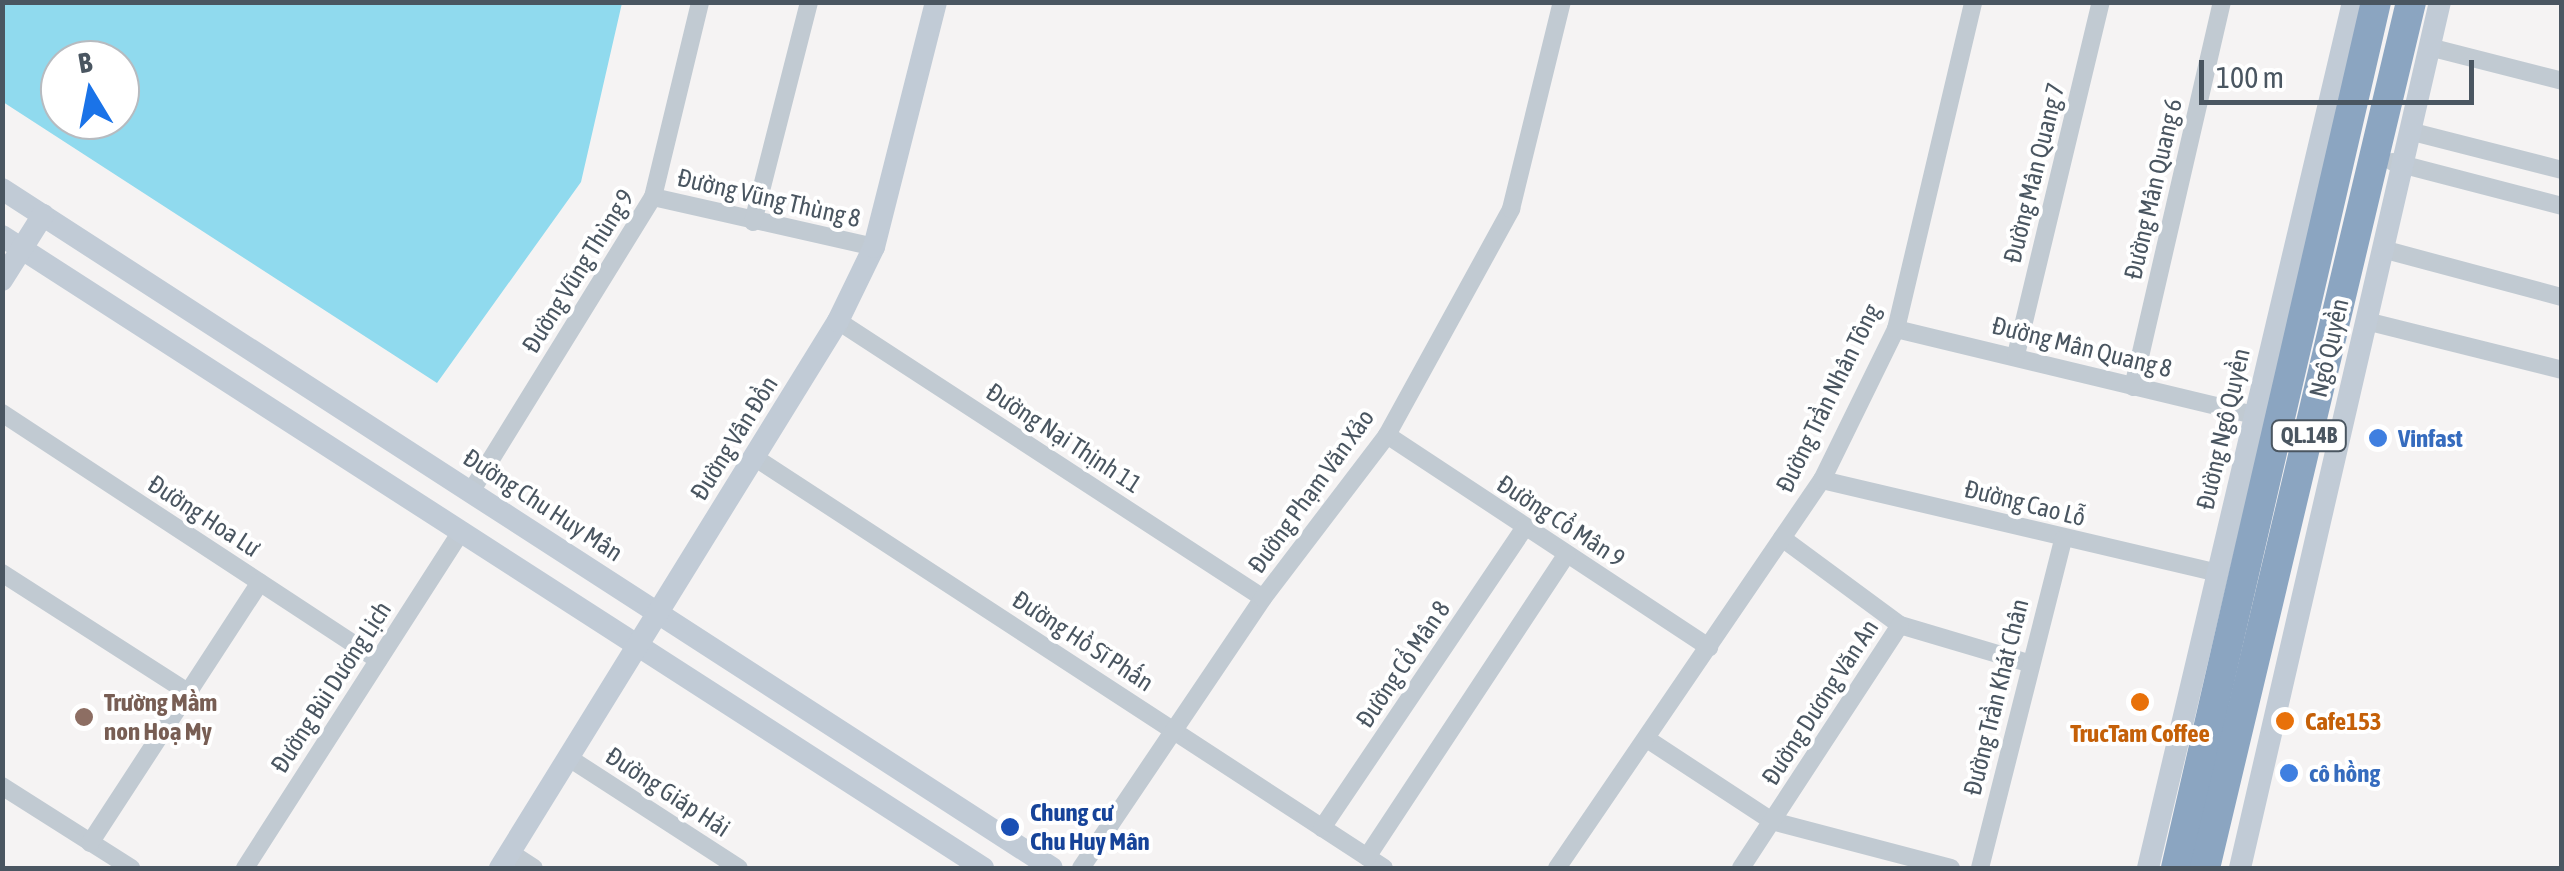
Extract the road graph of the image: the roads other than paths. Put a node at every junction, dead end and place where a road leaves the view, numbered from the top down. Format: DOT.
graph roads {
  1 [pos="700,2"];
  2 [pos="810,2"];
  3 [pos="936,2"];
  4 [pos="1562,2"];
  5 [pos="1973,2"];
  6 [pos="2101,2"];
  7 [pos="2222,2"];
  8 [pos="2353,2"];
  9 [pos="2376,2"];
  10 [pos="2411,2"];
  11 [pos="2440,2"];
  12 [pos="2433,48"];
  13 [pos="2562,81"];
  14 [pos="2413,132"];
  15 [pos="2516,156"];
  16 [pos="2375,158"];
  17 [pos="2405,166"];
  18 [pos="2562,170"];
  19 [pos="2504,191"];
  20 [pos="5,195"];
  21 [pos="653,197"];
  22 [pos="2562,206"];
  23 [pos="43,214"];
  24 [pos="753,222"];
  25 [pos="12,243"];
  26 [pos="874,248"];
  27 [pos="2386,250"];
  28 [pos="2,280"];
  29 [pos="2562,297"];
  30 [pos="838,321"];
  31 [pos="2370,322"];
  32 [pos="1896,329"];
  33 [pos="2016,355"];
  34 [pos="2562,370"];
  35 [pos="2133,386"];
  36 [pos="2,413"];
  37 [pos="2255,415"];
  38 [pos="1387,435"];
  39 [pos="754,457"];
  40 [pos="1822,480"];
  41 [pos="472,490"];
  42 [pos="1525,527"];
  43 [pos="460,533"];
  44 [pos="1782,538"];
  45 [pos="2063,538"];
  46 [pos="1567,554"];
  47 [pos="2,573"];
  48 [pos="2217,574"];
  49 [pos="260,582"];
  50 [pos="1264,598"];
  51 [pos="658,614"];
  52 [pos="1900,625"];
  53 [pos="638,646"];
  54 [pos="1708,647"];
  55 [pos="378,660"];
  56 [pos="2028,663"];
  57 [pos="189,693"];
  58 [pos="1172,729"];
  59 [pos="1647,738"];
  60 [pos="569,758"];
  61 [pos="2,786"];
  62 [pos="1772,821"];
  63 [pos="1322,828"];
  64 [pos="90,843"];
  65 [pos="1367,857"];
  66 [pos="505,861"];
  67 [pos="131,868"];
  68 [pos="245,868"];
  69 [pos="534,868"];
  70 [pos="739,868"];
  71 [pos="983,868"];
  72 [pos="1052,868"];
  73 [pos="1081,868"];
  74 [pos="1384,868"];
  75 [pos="1557,868"];
  76 [pos="1741,868"];
  77 [pos="1951,868"];
  78 [pos="1980,868"];
  79 [pos="2148,868"];
  80 [pos="2176,868"];
  81 [pos="2206,868"];
  82 [pos="2240,868"];
  1 -- 21 [label="street, Đường Vũng Thùng 9"];
  2 -- 24 [label="street"];
  3 -- 26 [label="street, Đường Vân Đồn"];
  4 -- 38 [label="street, Đường Phạm Văn Xảo"];
  5 -- 32 [label="street, Đường Trần Nhân Tông"];
  6 -- 33 [label="street, Đường Mân Quang 7"];
  7 -- 35 [label="street, Đường Mân Quang 6"];
  8 -- 37 [label="street, Đường Ngô Quyền"];
  9 -- 80 [label="highway, Ngô Quyền / QL.14B"];
  10 -- 16 [label="highway, Ngô Quyền / QL.14B"];
  11 -- 12 [label="street"];
  12 -- 13 [label="street"];
  12 -- 14 [label="street"];
  14 -- 15 [label="street"];
  14 -- 17 [label="street"];
  15 -- 18 [label="street"];
  15 -- 19 [label="street"];
  16 -- 17 [label="street"];
  16 -- 81 [label="highway, Ngô Quyền / QL.14B"];
  17 -- 19 [label="street"];
  17 -- 27 [label="street"];
  19 -- 22 [label="street"];
  20 -- 23 [label="street, Đường Chu Huy Mân"];
  21 -- 24 [label="street, Đường Vũng Thùng 8"];
  21 -- 41 [label="street, Đường Vũng Thùng 9"];
  23 -- 25 [label="street"];
  23 -- 41 [label="street, Đường Chu Huy Mân"];
  24 -- 26 [label="street, Đường Vũng Thùng 8"];
  25 -- 28 [label="street"];
  25 -- 43 [label="street"];
  26 -- 30 [label="street, Đường Vân Đồn"];
  27 -- 29 [label="street"];
  27 -- 31 [label="street"];
  30 -- 39 [label="street, Đường Vân Đồn"];
  30 -- 50 [label="street, Đường Nại Thịnh 11"];
  31 -- 34 [label="street"];
  31 -- 82 [label="street"];
  32 -- 33 [label="street, Đường Mân Quang 8"];
  32 -- 40 [label="street, Đường Trần Nhân Tông"];
  33 -- 35 [label="street, Đường Mân Quang 8"];
  35 -- 37 [label="street, Đường Mân Quang 8"];
  36 -- 49 [label="street, Đường Hoa Lư"];
  37 -- 48 [label="street, Đường Ngô Quyền"];
  38 -- 42 [label="street, Đường Cổ Mân 9"];
  38 -- 50 [label="street, Đường Phạm Văn Xảo"];
  39 -- 51 [label="street, Đường Vân Đồn"];
  39 -- 58 [label="street, Đường Hồ Sĩ Phấn"];
  40 -- 44 [label="street, Đường Trần Nhân Tông"];
  40 -- 45 [label="street, Đường Cao Lỗ"];
  41 -- 51 [label="street, Đường Chu Huy Mân"];
  42 -- 46 [label="street, Đường Cổ Mân 9"];
  42 -- 63 [label="street, Đường Cổ Mân 8"];
  43 -- 53 [label="street"];
  43 -- 55 [label="street, Đường Bùi Dương Lịch"];
  44 -- 52 [label="street"];
  44 -- 54 [label="street, Đường Trần Nhân Tông"];
  45 -- 48 [label="street, Đường Cao Lỗ"];
  45 -- 56 [label="street, Đường Trần Khát Chân"];
  46 -- 54 [label="street, Đường Cổ Mân 9"];
  46 -- 65 [label="street"];
  47 -- 57 [label="street"];
  48 -- 79 [label="street, Đường Ngô Quyền"];
  49 -- 55 [label="street, Đường Hoa Lư"];
  49 -- 57 [label="street"];
  50 -- 58 [label="street, Đường Phạm Văn Xảo"];
  51 -- 53 [label="street, Đường Vân Đồn"];
  51 -- 72 [label="street, Đường Chu Huy Mân"];
  52 -- 56 [label="street, Đường Dương Văn An"];
  52 -- 62 [label="street, Đường Dương Văn An"];
  53 -- 60 [label="street, Đường Vân Đồn"];
  53 -- 71 [label="street"];
  54 -- 59 [label="street, Đường Trần Nhân Tông"];
  55 -- 68 [label="street, Đường Bùi Dương Lịch"];
  56 -- 78 [label="street, Đường Trần Khát Chân"];
  57 -- 64 [label="street"];
  58 -- 63 [label="street, Đường Hồ Sĩ Phấn"];
  58 -- 73 [label="street, Đường Phạm Văn Xảo"];
  59 -- 62 [label="street"];
  59 -- 75 [label="street, Đường Trần Nhân Tông"];
  60 -- 66 [label="street, Đường Vân Đồn"];
  60 -- 70 [label="street, Đường Giáp Hải"];
  61 -- 64 [label="street"];
  62 -- 76 [label="street, Đường Dương Văn An"];
  62 -- 77 [label="street"];
  63 -- 65 [label="street, Đường Hồ Sĩ Phấn"];
  64 -- 67 [label="street"];
  65 -- 74 [label="street, Đường Hồ Sĩ Phấn"];
  66 -- 69 [label="street"];
}
